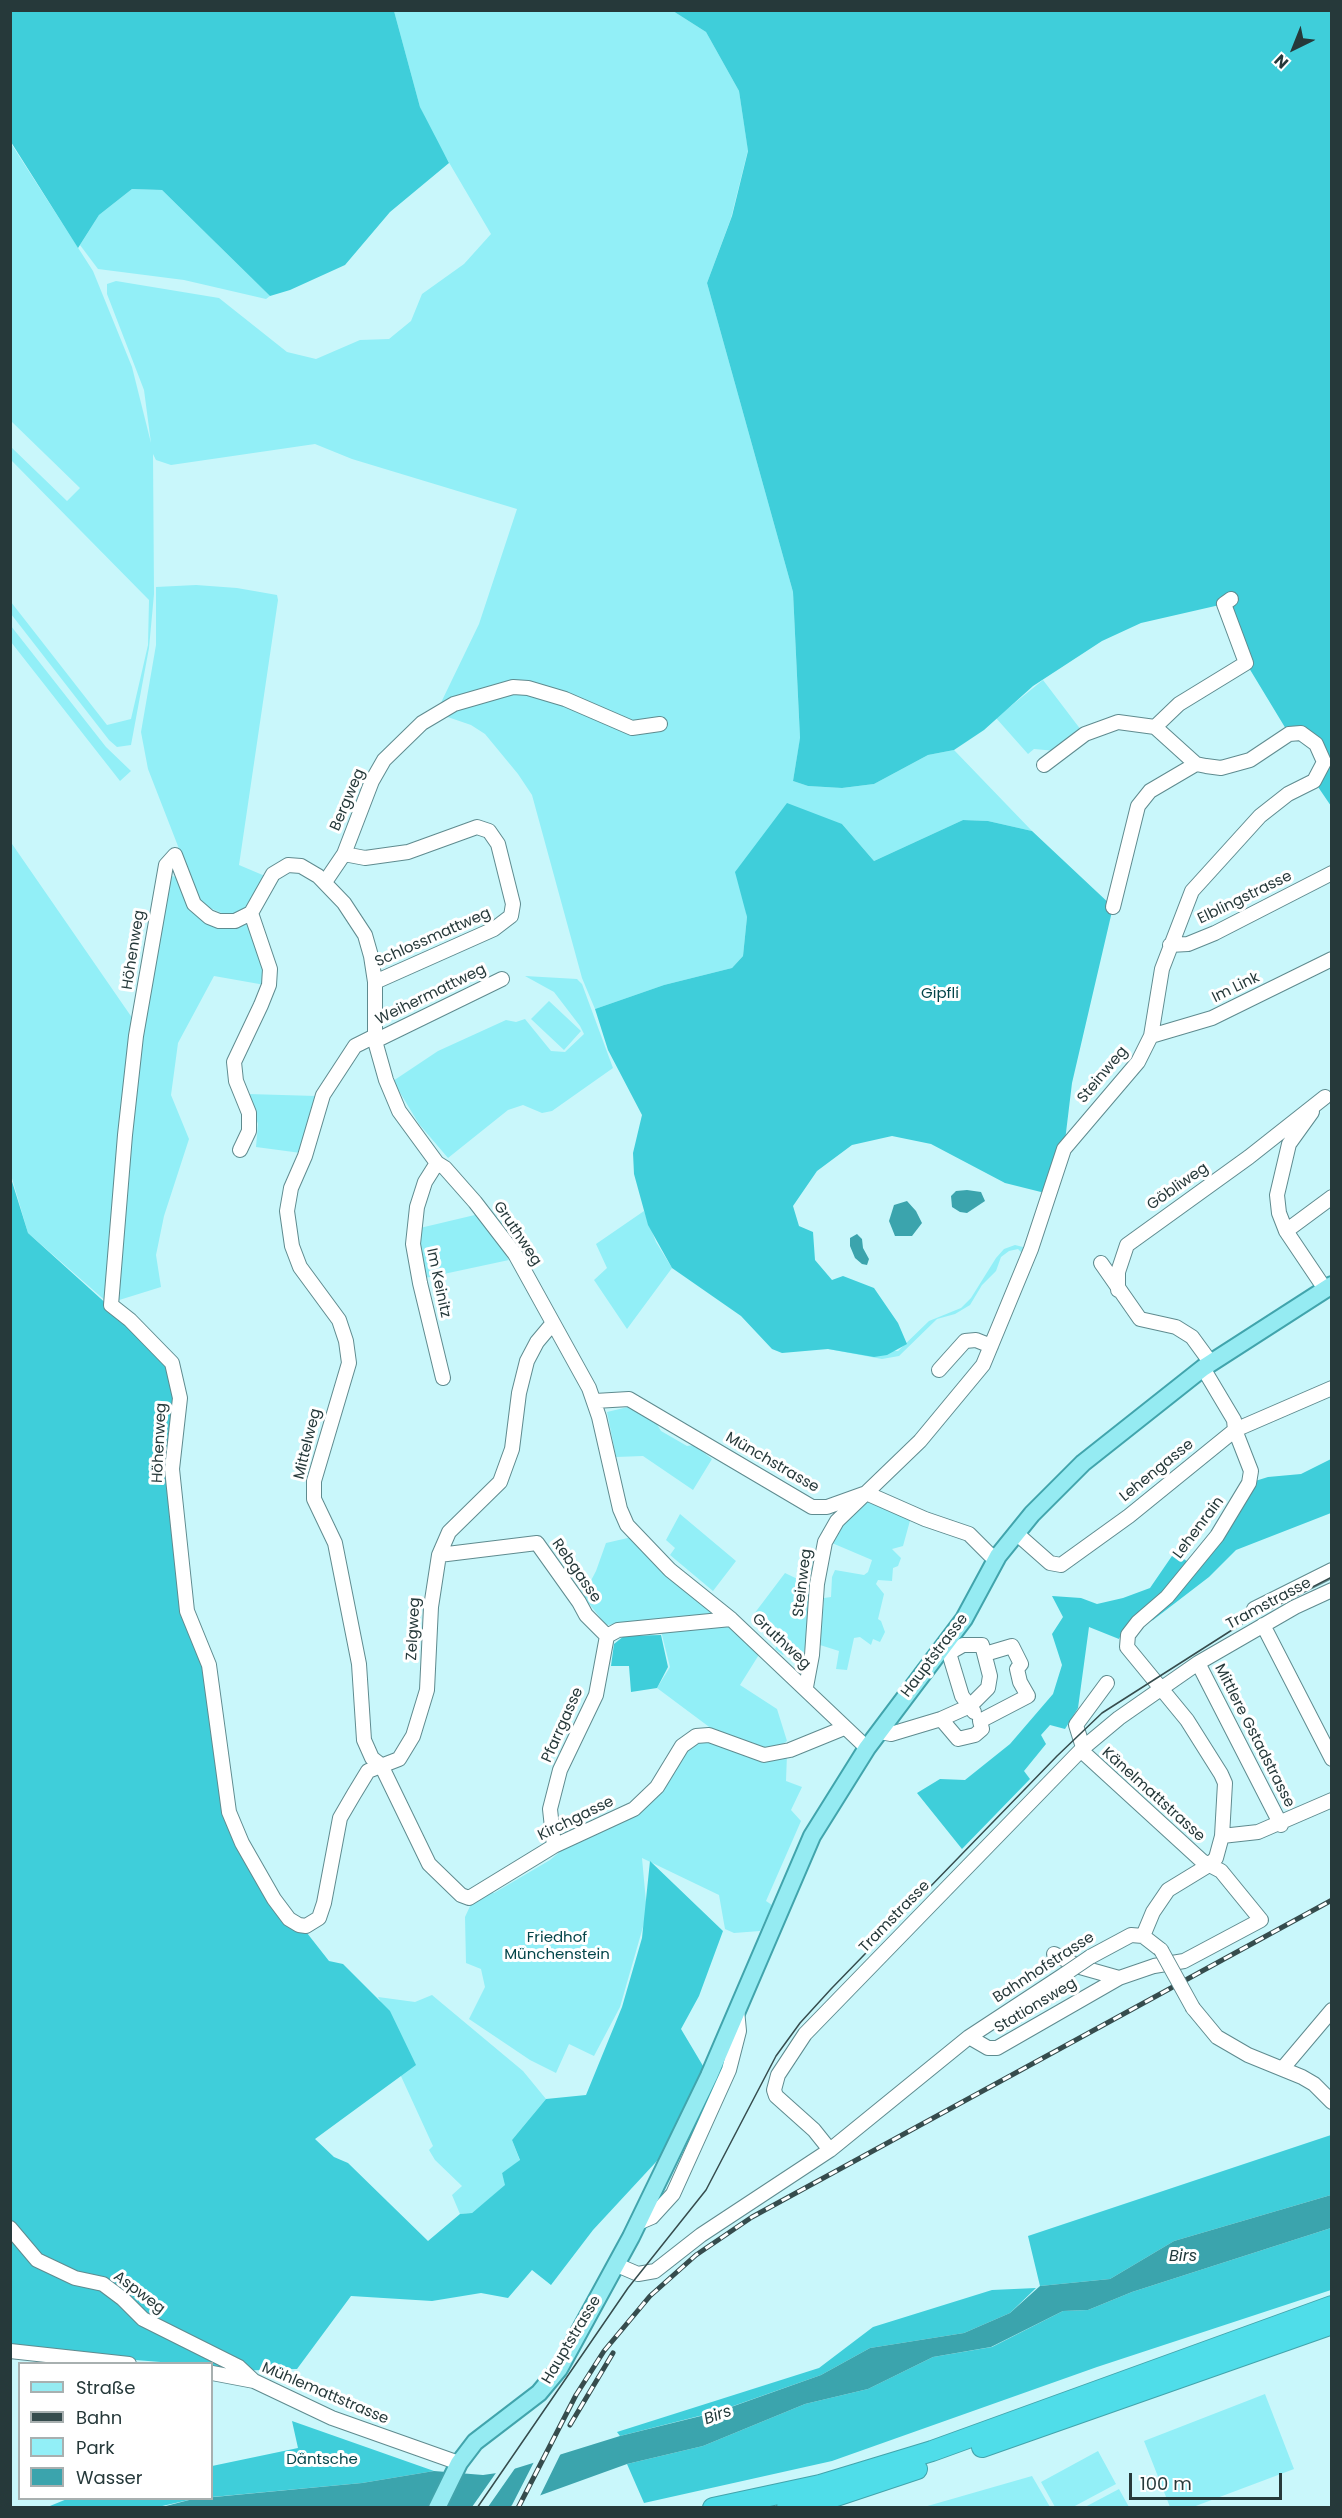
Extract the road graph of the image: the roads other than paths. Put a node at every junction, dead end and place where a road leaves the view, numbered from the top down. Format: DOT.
graph roads {
  1 [pos="1231,599"];
  2 [pos="660,724"];
  3 [pos="1155,727"];
  4 [pos="1196,764"];
  5 [pos="1044,765"];
  6 [pos="344,854"];
  7 [pos="1332,873"];
  8 [pos="325,882"];
  9 [pos="1113,907"];
  10 [pos="251,913"];
  11 [pos="1170,945"];
  12 [pos="1332,959"];
  13 [pos="502,980"];
  14 [pos="375,982"];
  15 [pos="1151,1036"];
  16 [pos="375,1038"];
  17 [pos="1328,1095"];
  18 [pos="240,1150"];
  19 [pos="1249,1157"];
  20 [pos="1284,1162"];
  21 [pos="437,1163"];
  22 [pos="1332,1197"];
  23 [pos="1286,1232"];
  24 [pos="1101,1263"];
  25 [pos="1328,1287"];
  26 [pos="1118,1290"];
  27 [pos="553,1323"];
  28 [pos="991,1346"];
  29 [pos="1207,1366"];
  30 [pos="939,1370"];
  31 [pos="443,1378"];
  32 [pos="1332,1388"];
  33 [pos="595,1401"];
  34 [pos="1235,1430"];
  35 [pos="866,1493"];
  36 [pos="1016,1533"];
  37 [pos="439,1555"];
  38 [pos="998,1557"];
  39 [pos="1332,1570"];
  40 [pos="1332,1590"];
  41 [pos="1254,1609"];
  42 [pos="731,1619"];
  43 [pos="1263,1625"];
  44 [pos="607,1636"];
  45 [pos="945,1649"];
  46 [pos="985,1654"];
  47 [pos="1198,1663"];
  48 [pos="1107,1683"];
  49 [pos="806,1687"];
  50 [pos="1160,1688"];
  51 [pos="970,1706"];
  52 [pos="941,1719"];
  53 [pos="981,1720"];
  54 [pos="844,1728"];
  55 [pos="880,1732"];
  56 [pos="867,1748"];
  57 [pos="1083,1748"];
  58 [pos="1332,1759"];
  59 [pos="381,1765"];
  60 [pos="1332,1800"];
  61 [pos="1281,1825"];
  62 [pos="1222,1836"];
  63 [pos="554,1846"];
  64 [pos="1209,1865"];
  65 [pos="469,1898"];
  66 [pos="306,1926"];
  67 [pos="1143,1936"];
  68 [pos="1054,1954"];
  69 [pos="1119,1978"];
  70 [pos="1332,2010"];
  71 [pos="969,2037"];
  72 [pos="1283,2068"];
  73 [pos="1332,2102"];
  74 [pos="830,2150"];
  75 [pos="10,2228"];
  76 [pos="617,2265"];
  77 [pos="1332,2306"];
  78 [pos="1332,2324"];
  79 [pos="10,2351"];
  80 [pos="111,2362"];
  81 [pos="213,2373"];
  82 [pos="254,2381"];
  83 [pos="459,2463"];
  84 [pos="437,2508"];
  85 [pos="712,2508"];
  86 [pos="787,2508"];
  1 -- 3 [label="street"];
  2 -- 6 [label="street, Bergweg"];
  3 -- 4 [label="street"];
  3 -- 5 [label="street"];
  4 -- 9 [label="street"];
  4 -- 11 [label="street, Steinweg"];
  6 -- 8 [label="street, Bergweg"];
  6 -- 14 [label="street, Schlossmattweg"];
  7 -- 11 [label="street, Elblingstrasse"];
  8 -- 10 [label="street, Gruthweg"];
  8 -- 14 [label="street, Gruthweg"];
  10 -- 18 [label="street"];
  10 -- 66 [label="street, Höhenweg"];
  11 -- 15 [label="street, Steinweg"];
  12 -- 15 [label="street, Im Link"];
  13 -- 16 [label="street, Weihermattweg"];
  14 -- 16 [label="street, Gruthweg"];
  15 -- 28 [label="street, Steinweg"];
  16 -- 21 [label="street, Gruthweg"];
  16 -- 59 [label="street, Mittelweg"];
  17 -- 19 [label="street, Göbliweg"];
  17 -- 20 [label="street"];
  19 -- 20 [label="street"];
  19 -- 26 [label="street, Göbliweg"];
  20 -- 23 [label="street"];
  21 -- 27 [label="street, Gruthweg"];
  21 -- 31 [label="street, Im Keinitz"];
  22 -- 23 [label="street"];
  23 -- 25 [label="street"];
  24 -- 26 [label="street, Lehenrain"];
  25 -- 29 [label="main road, Hauptstrasse"];
  26 -- 29 [label="street, Lehenrain"];
  27 -- 33 [label="street, Gruthweg"];
  27 -- 37 [label="street, Zelgweg"];
  28 -- 30 [label="street"];
  28 -- 35 [label="street, Steinweg"];
  29 -- 34 [label="street, Lehenrain"];
  29 -- 36 [label="main road, Hauptstrasse"];
  32 -- 34 [label="street, Lehengasse"];
  33 -- 35 [label="street, Münchstrasse"];
  33 -- 42 [label="street, Gruthweg"];
  34 -- 36 [label="street, Lehengasse"];
  34 -- 50 [label="street, Lehenrain"];
  35 -- 38 [label="street"];
  35 -- 49 [label="street, Steinweg"];
  36 -- 38 [label="main road, Hauptstrasse"];
  37 -- 44 [label="street, Rebgasse"];
  37 -- 59 [label="street, Zelgweg"];
  38 -- 45 [label="main road, Hauptstrasse"];
  39 -- 41 [label="street, Tramstrasse"];
  40 -- 43 [label="street, Tramstrasse"];
  42 -- 44 [label="street"];
  42 -- 49 [label="street, Gruthweg"];
  43 -- 47 [label="street, Tramstrasse"];
  43 -- 58 [label="street"];
  44 -- 63 [label="street, Pfarrgasse"];
  45 -- 46 [label="street"];
  45 -- 51 [label="street"];
  45 -- 55 [label="main road, Hauptstrasse"];
  46 -- 51 [label="street"];
  46 -- 53 [label="street"];
  47 -- 50 [label="street, Tramstrasse"];
  47 -- 61 [label="street, Mittlere Gstadstrasse"];
  48 -- 57 [label="street, Känelmattstrasse"];
  49 -- 54 [label="street, Gruthweg"];
  50 -- 57 [label="street, Tramstrasse"];
  50 -- 62 [label="street, Lehenrain"];
  51 -- 52 [label="street"];
  51 -- 53 [label="street"];
  52 -- 53 [label="street"];
  52 -- 55 [label="street"];
  54 -- 56 [label="street, Gruthweg"];
  54 -- 63 [label="street, Kirchgasse"];
  55 -- 56 [label="main road, Hauptstrasse"];
  56 -- 76 [label="main road, Hauptstrasse"];
  57 -- 64 [label="street, Känelmattstrasse"];
  57 -- 74 [label="street, Tramstrasse"];
  59 -- 65 [label="street, Mittelweg"];
  59 -- 66 [label="street, Zelgweg"];
  60 -- 61 [label="street"];
  61 -- 62 [label="street"];
  62 -- 64 [label="street, Lehenrain"];
  63 -- 65 [label="street, Kirchgasse"];
  64 -- 67 [label="street"];
  64 -- 69 [label="street, Stationsweg"];
  67 -- 71 [label="street, Bahnhofstrasse, bridge"];
  67 -- 72 [label="street, bridge"];
  68 -- 69 [label="street, Stationsweg"];
  69 -- 71 [label="street, Stationsweg"];
  70 -- 72 [label="street"];
  71 -- 74 [label="street, Bahnhofstrasse"];
  72 -- 73 [label="street"];
  74 -- 76 [label="street"];
  75 -- 82 [label="street, Aspweg"];
  76 -- 83 [label="main road, Hauptstrasse"];
  77 -- 85 [label="highway"];
  78 -- 86 [label="highway"];
  79 -- 80 [label="street"];
  81 -- 82 [label="street, Mühlemattstrasse"];
  82 -- 83 [label="street, Mühlemattstrasse"];
  83 -- 84 [label="main road, Hauptstrasse"];
}
